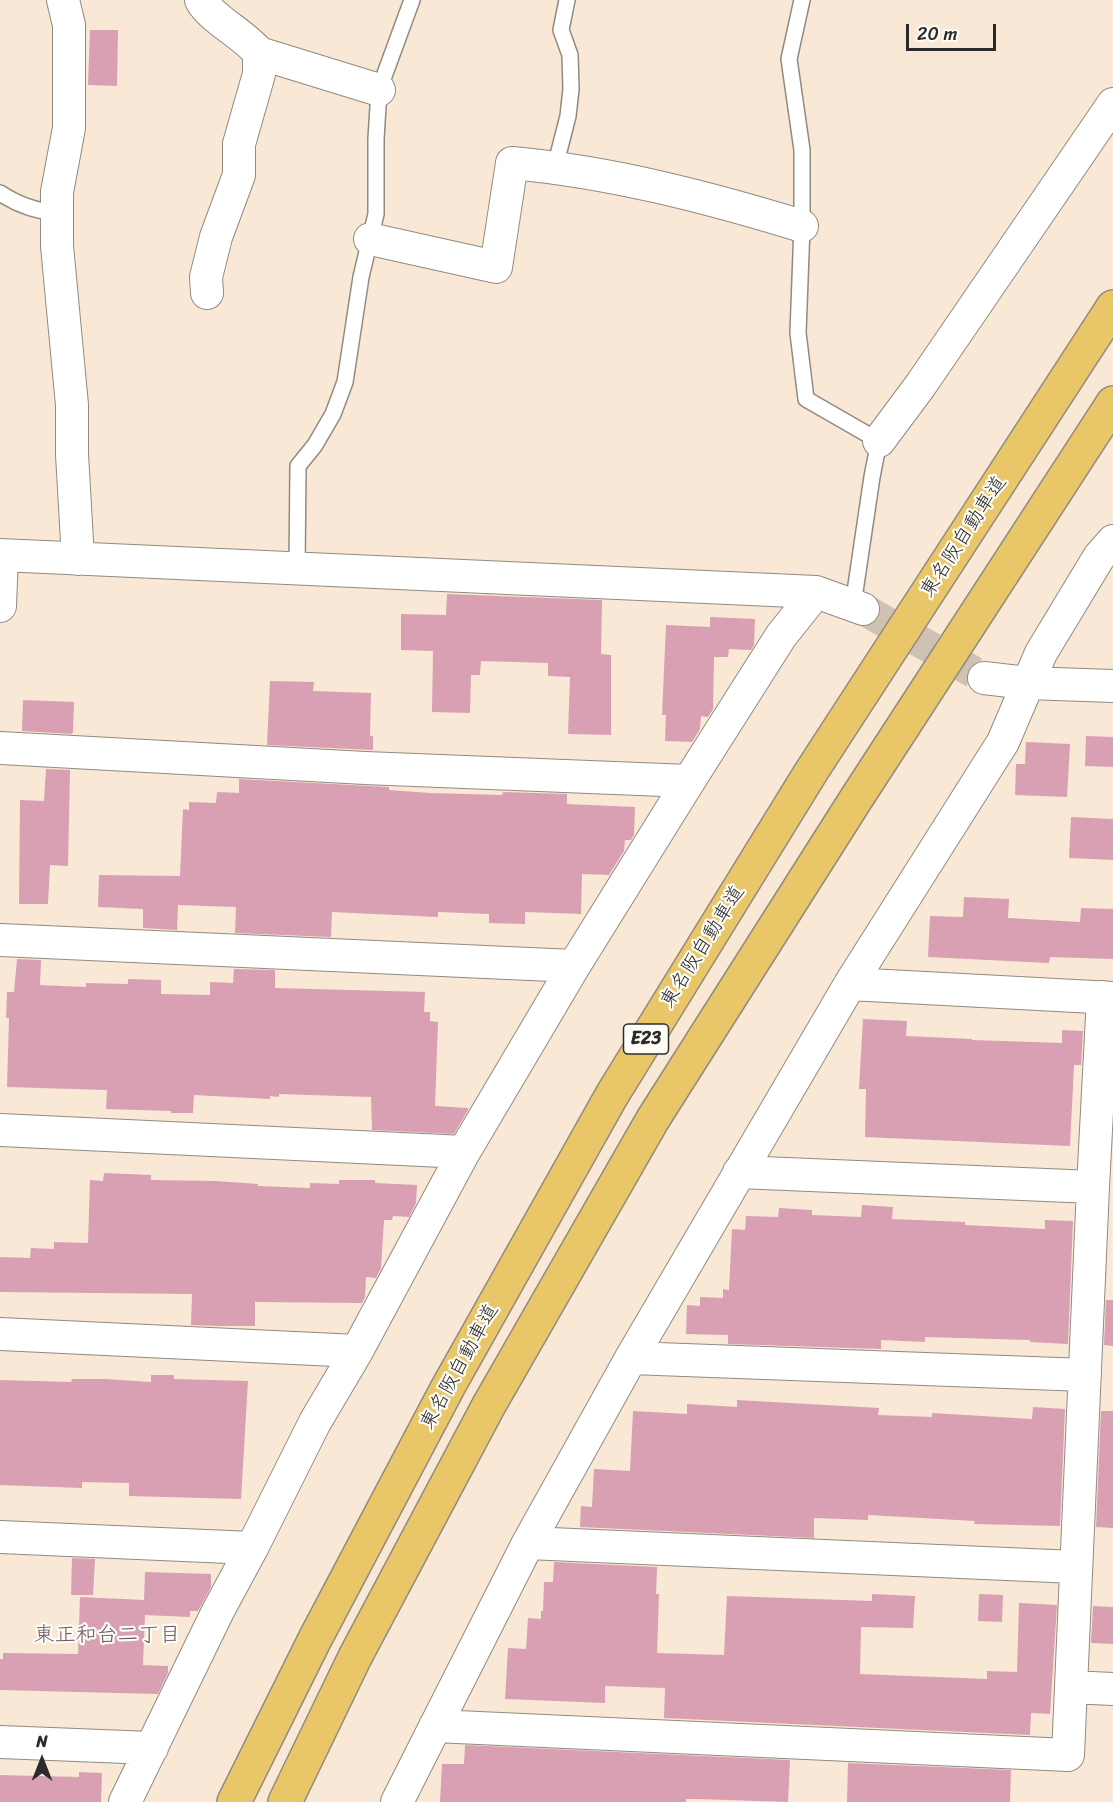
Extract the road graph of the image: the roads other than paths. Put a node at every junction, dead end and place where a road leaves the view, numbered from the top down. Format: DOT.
graph roads {
  1 [pos="63,0"];
  2 [pos="201,0"];
  3 [pos="412,0"];
  4 [pos="567,0"];
  5 [pos="802,0"];
  6 [pos="260,53"];
  7 [pos="379,90"];
  8 [pos="1113,105"];
  9 [pos="555,167"];
  10 [pos="0,193"];
  11 [pos="57,213"];
  12 [pos="802,226"];
  13 [pos="370,239"];
  14 [pos="207,293"];
  15 [pos="1113,307"];
  16 [pos="1113,403"];
  17 [pos="879,441"];
  18 [pos="1108,552"];
  19 [pos="1,555"];
  20 [pos="78,559"];
  21 [pos="297,569"];
  22 [pos="816,592"];
  23 [pos="0,606"];
  24 [pos="858,607"];
  25 [pos="984,678"];
  26 [pos="1027,683"];
  27 [pos="1113,686"];
  28 [pos="0,748"];
  29 [pos="689,781"];
  30 [pos="0,940"];
  31 [pos="574,966"];
  32 [pos="850,984"];
  33 [pos="1108,997"];
  34 [pos="0,1130"];
  35 [pos="464,1152"];
  36 [pos="739,1172"];
  37 [pos="1093,1187"];
  38 [pos="0,1334"];
  39 [pos="357,1351"];
  40 [pos="631,1358"];
  41 [pos="1085,1375"];
  42 [pos="0,1537"];
  43 [pos="528,1543"];
  44 [pos="252,1548"];
  45 [pos="1075,1567"];
  46 [pos="1071,1687"];
  47 [pos="1113,1689"];
  48 [pos="435,1726"];
  49 [pos="0,1742"];
  50 [pos="152,1748"];
  51 [pos="125,1802"];
  52 [pos="234,1802"];
  53 [pos="285,1802"];
  54 [pos="397,1802"];
  1 -- 11 [label="street"];
  2 -- 6 [label="street"];
  3 -- 7 [label="lane"];
  4 -- 9 [label="lane"];
  5 -- 12 [label="lane"];
  6 -- 7 [label="street"];
  6 -- 14 [label="street"];
  7 -- 13 [label="lane"];
  8 -- 17 [label="street"];
  9 -- 12 [label="street"];
  9 -- 13 [label="street"];
  10 -- 11 [label="lane"];
  11 -- 20 [label="street"];
  12 -- 17 [label="lane"];
  13 -- 21 [label="lane"];
  15 -- 52 [label="highway, 東名阪自動車道 / E23"];
  16 -- 53 [label="highway, E23"];
  17 -- 24 [label="lane"];
  18 -- 26 [label="street"];
  19 -- 20 [label="street"];
  19 -- 23 [label="street"];
  20 -- 21 [label="street"];
  21 -- 22 [label="street"];
  22 -- 24 [label="street"];
  22 -- 29 [label="street"];
  25 -- 26 [label="street"];
  26 -- 27 [label="street"];
  26 -- 32 [label="street"];
  28 -- 29 [label="street"];
  29 -- 31 [label="street"];
  30 -- 31 [label="street"];
  31 -- 35 [label="street"];
  32 -- 33 [label="street"];
  32 -- 36 [label="street"];
  33 -- 37 [label="street"];
  34 -- 35 [label="street"];
  35 -- 39 [label="street"];
  36 -- 37 [label="street"];
  36 -- 40 [label="street"];
  37 -- 41 [label="street"];
  38 -- 39 [label="street"];
  39 -- 44 [label="street"];
  40 -- 41 [label="street"];
  40 -- 43 [label="street"];
  41 -- 45 [label="street"];
  42 -- 44 [label="street"];
  43 -- 45 [label="street"];
  43 -- 48 [label="street"];
  44 -- 50 [label="street"];
  45 -- 46 [label="street"];
  46 -- 47 [label="street"];
  46 -- 48 [label="street"];
  48 -- 54 [label="street"];
  49 -- 50 [label="street"];
  50 -- 51 [label="street"];
}
